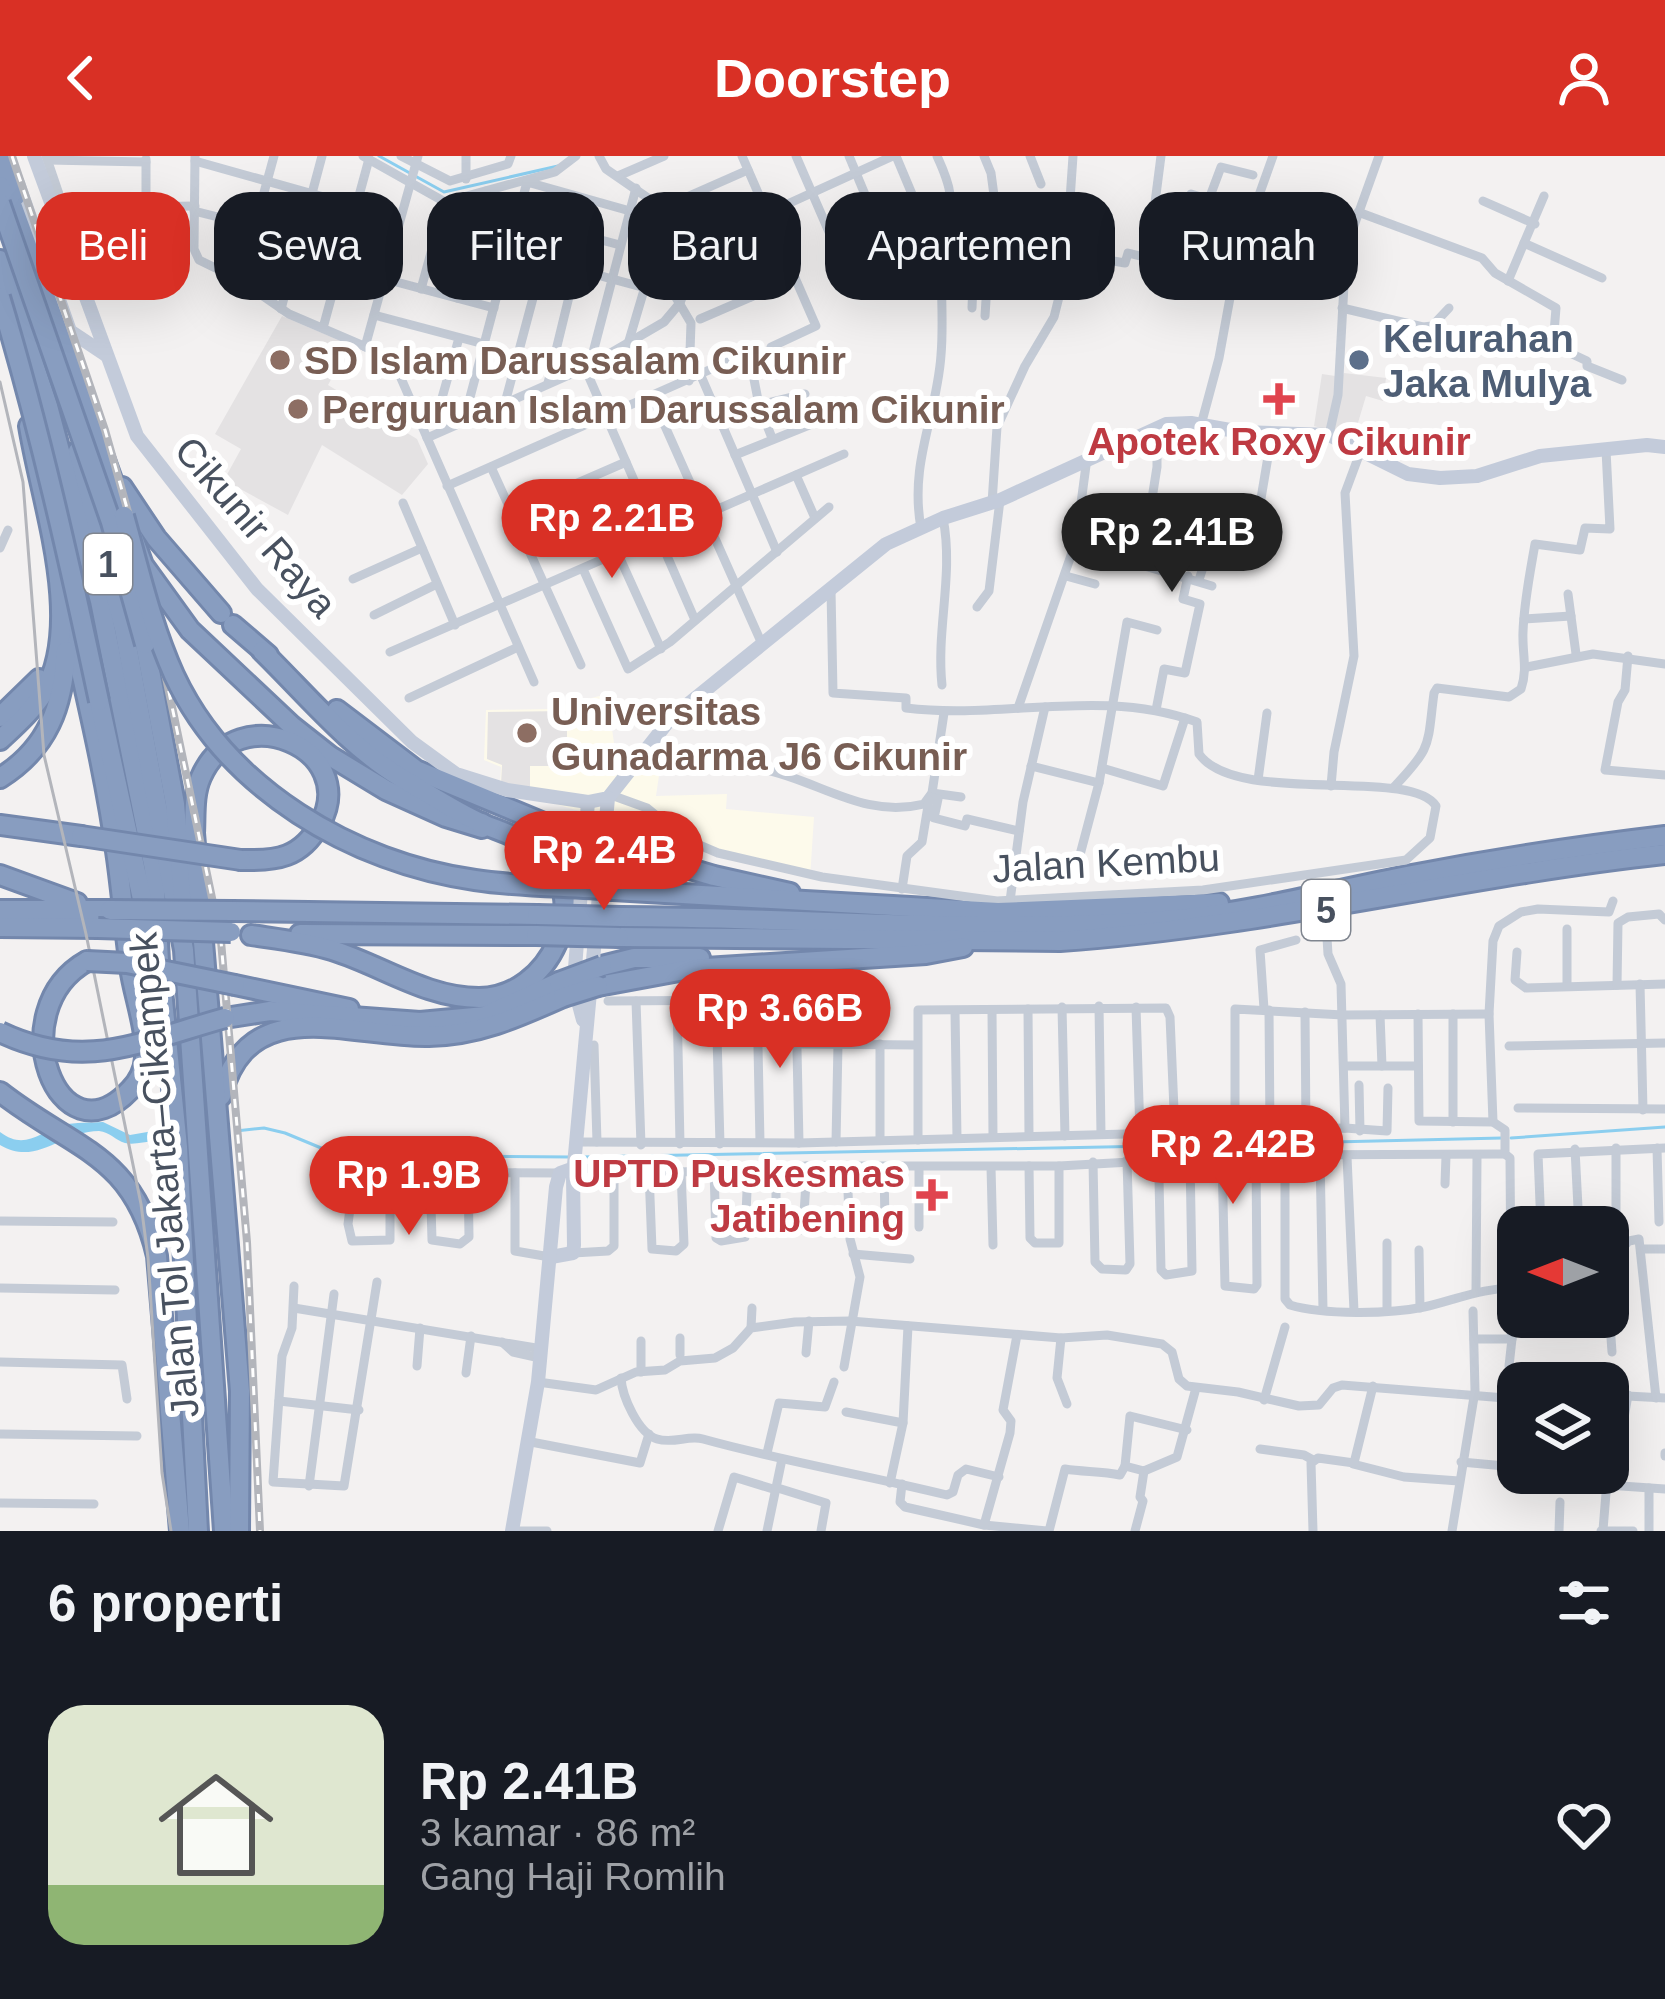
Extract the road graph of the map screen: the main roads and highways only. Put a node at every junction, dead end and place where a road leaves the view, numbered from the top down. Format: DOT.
graph roads {
  1 [pos="4,156"];
  2 [pos="0,177"];
  3 [pos="0,187"];
  4 [pos="0,203"];
  5 [pos="0,260"];
  6 [pos="0,297"];
  7 [pos="0,324"];
  8 [pos="48,406"];
  9 [pos="124,516"];
  10 [pos="64,619"];
  11 [pos="262,650"];
  12 [pos="0,717"];
  13 [pos="0,740"];
  14 [pos="0,778"];
  15 [pos="482,824"];
  16 [pos="0,825"];
  17 [pos="1665,836"];
  18 [pos="1665,854"];
  19 [pos="0,875"];
  20 [pos="1286,901"];
  21 [pos="845,906"];
  22 [pos="0,910"];
  23 [pos="102,916"];
  24 [pos="536,925"];
  25 [pos="0,927"];
  26 [pos="620,927"];
  27 [pos="241,933"];
  28 [pos="985,941"];
  29 [pos="184,950"];
  30 [pos="159,961"];
  31 [pos="585,981"];
  32 [pos="31,992"];
  33 [pos="400,1022"];
  34 [pos="9,1029"];
  35 [pos="19,1060"];
  36 [pos="35,1088"];
  37 [pos="4,1095"];
  38 [pos="219,1107"];
  39 [pos="180,1531"];
  40 [pos="198,1531"];
  41 [pos="224,1531"];
  42 [pos="239,1531"];
  1 -- 11 [label="highway"];
  2 -- 9 [label="highway"];
  3 -- 29 [label="highway, Jalan Tol Jakarta–Cikampek / 1"];
  4 -- 29 [label="highway, bridge"];
  5 -- 8 [label="highway, Jalan Tol Jakarta–Cikampek / 1"];
  6 -- 30 [label="highway, bridge"];
  7 -- 10 [label="highway, bridge"];
  8 -- 10 [label="highway"];
  8 -- 30 [label="highway, Jalan Tol Jakarta–Cikampek / 1"];
  9 -- 15 [label="highway, bridge"];
  9 -- 21 [label="highway, bridge"];
  10 -- 12 [label="highway"];
  10 -- 13 [label="highway"];
  10 -- 14 [label="highway"];
  10 -- 36 [label="highway"];
  11 -- 15 [label="highway"];
  11 -- 21 [label="highway, bridge"];
  15 -- 27 [label="highway"];
  16 -- 38 [label="highway, bridge"];
  17 -- 20 [label="highway, 5"];
  18 -- 28 [label="highway, 5"];
  19 -- 23 [label="highway"];
  20 -- 21 [label="highway"];
  20 -- 26 [label="highway"];
  22 -- 23 [label="highway"];
  23 -- 24 [label="highway, bridge"];
  23 -- 25 [label="highway"];
  23 -- 27 [label="highway, bridge"];
  24 -- 26 [label="highway, bridge"];
  24 -- 27 [label="highway"];
  26 -- 28 [label="highway"];
  28 -- 31 [label="highway"];
  29 -- 41 [label="highway, Jalan Tol Jakarta–Cikampek / 1"];
  30 -- 40 [label="highway, Jalan Tol Jakarta–Cikampek / 1"];
  31 -- 33 [label="highway"];
  31 -- 38 [label="highway"];
  32 -- 33 [label="highway, bridge"];
  33 -- 34 [label="highway, bridge"];
  34 -- 35 [label="highway"];
  37 -- 39 [label="highway"];
  38 -- 42 [label="highway"];
}
